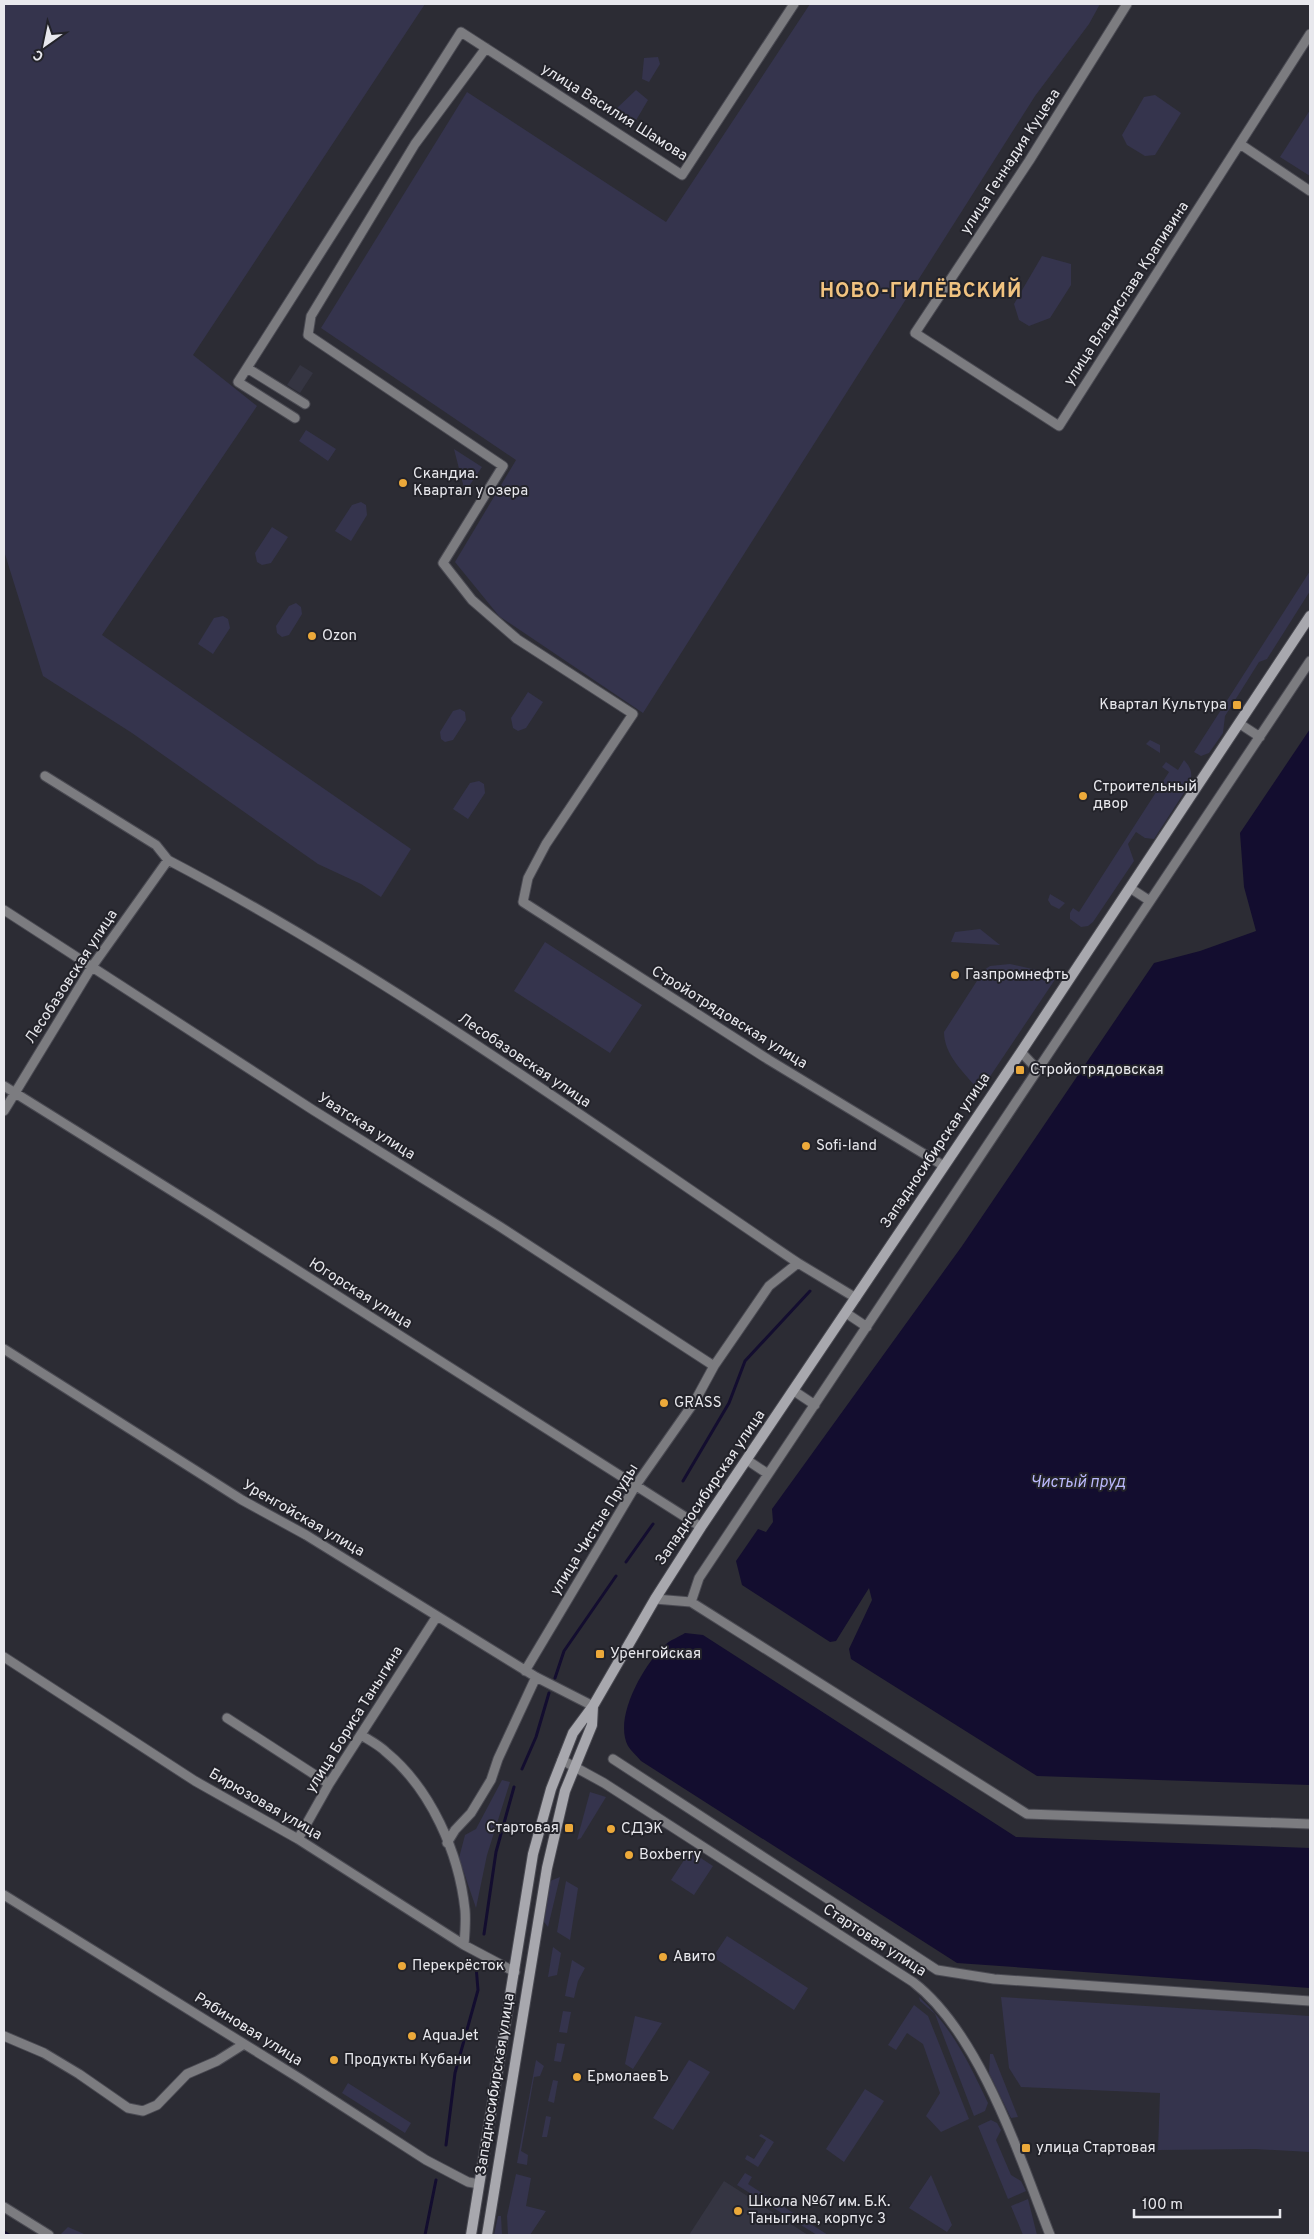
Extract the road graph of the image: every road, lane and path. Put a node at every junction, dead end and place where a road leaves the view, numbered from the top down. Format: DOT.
graph roads {
  1 [pos="794,4"];
  2 [pos="1127,4"];
  3 [pos="1310,34"];
  4 [pos="486,48"];
  5 [pos="1240,144"];
  6 [pos="1310,191"];
  7 [pos="915,333"];
  8 [pos="247,368"];
  9 [pos="305,404"];
  10 [pos="295,418"];
  11 [pos="1310,616"];
  12 [pos="1310,661"];
  13 [pos="1240,724"];
  14 [pos="1260,737"];
  15 [pos="45,776"];
  16 [pos="168,860"];
  17 [pos="1130,888"];
  18 [pos="1150,901"];
  19 [pos="4,910"];
  20 [pos="91,968"];
  21 [pos="1021,1052"];
  22 [pos="1037,1069"];
  23 [pos="4,1086"];
  24 [pos="14,1093"];
  25 [pos="4,1112"];
  26 [pos="944,1166"];
  27 [pos="798,1263"];
  28 [pos="856,1298"];
  29 [pos="846,1313"];
  30 [pos="867,1326"];
  31 [pos="4,1349"];
  32 [pos="714,1366"];
  33 [pos="794,1391"];
  34 [pos="815,1405"];
  35 [pos="747,1460"];
  36 [pos="768,1474"];
  37 [pos="636,1485"];
  38 [pos="702,1527"];
  39 [pos="655,1599"];
  40 [pos="691,1602"];
  41 [pos="438,1616"];
  42 [pos="4,1657"];
  43 [pos="526,1671"];
  44 [pos="536,1677"];
  45 [pos="593,1706"];
  46 [pos="227,1718"];
  47 [pos="361,1735"];
  48 [pos="613,1759"];
  49 [pos="562,1760"];
  50 [pos="576,1766"];
  51 [pos="329,1784"];
  52 [pos="1310,1824"];
  53 [pos="298,1839"];
  54 [pos="447,1842"];
  55 [pos="4,1895"];
  56 [pos="464,1945"];
  57 [pos="515,1972"];
  58 [pos="1310,2001"];
  59 [pos="4,2036"];
  60 [pos="244,2044"];
  61 [pos="479,2184"];
  62 [pos="4,2207"];
  63 [pos="49,2235"];
  64 [pos="471,2235"];
  65 [pos="487,2235"];
  66 [pos="1050,2235"];
  1 -- 4 [label="street, улица Василия Шамова"];
  2 -- 7 [label="street, улица Геннадия Куцева"];
  3 -- 5 [label="street, улица Владислава Крапивина"];
  4 -- 8 [label="street, улица Василия Шамова"];
  4 -- 26 [label="street, Стройотрядовская улица"];
  5 -- 6 [label="street"];
  5 -- 7 [label="street, улица Владислава Крапивина"];
  8 -- 9 [label="street"];
  8 -- 10 [label="street"];
  11 -- 13 [label="main road, Западносибирская улица"];
  12 -- 14 [label="street"];
  13 -- 14 [label="street"];
  13 -- 17 [label="main road, Западносибирская улица"];
  14 -- 18 [label="street"];
  15 -- 16 [label="street, Лесобазовская улица"];
  16 -- 20 [label="street, Лесобазовская улица"];
  16 -- 27 [label="street, Лесобазовская улица"];
  17 -- 18 [label="street"];
  17 -- 21 [label="main road, Западносибирская улица"];
  18 -- 22 [label="street"];
  19 -- 20 [label="street, Уватская улица"];
  20 -- 24 [label="street, Лесобазовская улица"];
  20 -- 32 [label="street, Уватская улица"];
  21 -- 22 [label="street"];
  21 -- 26 [label="main road, Западносибирская улица"];
  22 -- 30 [label="street"];
  23 -- 24 [label="street, Югорская улица"];
  24 -- 25 [label="street, Лесобазовская улица"];
  24 -- 37 [label="street, Югорская улица"];
  26 -- 28 [label="main road, Западносибирская улица"];
  27 -- 28 [label="street, Лесобазовская улица"];
  27 -- 32 [label="street, улица Чистые Пруды"];
  28 -- 29 [label="main road, Западносибирская улица"];
  29 -- 30 [label="street"];
  29 -- 33 [label="main road, Западносибирская улица"];
  30 -- 34 [label="street"];
  31 -- 41 [label="street, Уренгойская улица"];
  32 -- 37 [label="street, улица Чистые Пруды"];
  33 -- 34 [label="street"];
  33 -- 35 [label="main road, Западносибирская улица"];
  34 -- 36 [label="street"];
  35 -- 36 [label="street"];
  35 -- 38 [label="main road, Западносибирская улица"];
  36 -- 40 [label="street"];
  37 -- 38 [label="street, Югорская улица"];
  37 -- 43 [label="street, улица Чистые Пруды"];
  38 -- 39 [label="main road, Западносибирская улица"];
  39 -- 40 [label="street"];
  39 -- 45 [label="main road, Западносибирская улица"];
  40 -- 52 [label="street"];
  41 -- 43 [label="street, Уренгойская улица"];
  41 -- 47 [label="street, улица Бориса Таныгина"];
  42 -- 53 [label="street, Бирюзовая улица"];
  43 -- 44 [label="street, Уренгойская улица"];
  44 -- 45 [label="street, Уренгойская улица"];
  44 -- 54 [label="street"];
  45 -- 49 [label="main road, Западносибирская улица"];
  45 -- 50 [label="main road, Западносибирская улица"];
  46 -- 51 [label="street"];
  47 -- 51 [label="street, улица Бориса Таныгина"];
  47 -- 54 [label="street"];
  48 -- 58 [label="street"];
  49 -- 50 [label="street, Стартовая улица"];
  49 -- 57 [label="main road, Западносибирская улица"];
  50 -- 65 [label="main road, Западносибирская улица"];
  50 -- 66 [label="street, Стартовая улица"];
  51 -- 53 [label="street, улица Бориса Таныгина"];
  53 -- 56 [label="street, Бирюзовая улица"];
  54 -- 56 [label="street"];
  55 -- 60 [label="street, Рябиновая улица"];
  56 -- 57 [label="street, Бирюзовая улица"];
  57 -- 61 [label="main road, Западносибирская улица"];
  59 -- 60 [label="street"];
  60 -- 61 [label="street, Рябиновая улица"];
  61 -- 64 [label="main road, Западносибирская улица"];
  62 -- 63 [label="street"];
}
